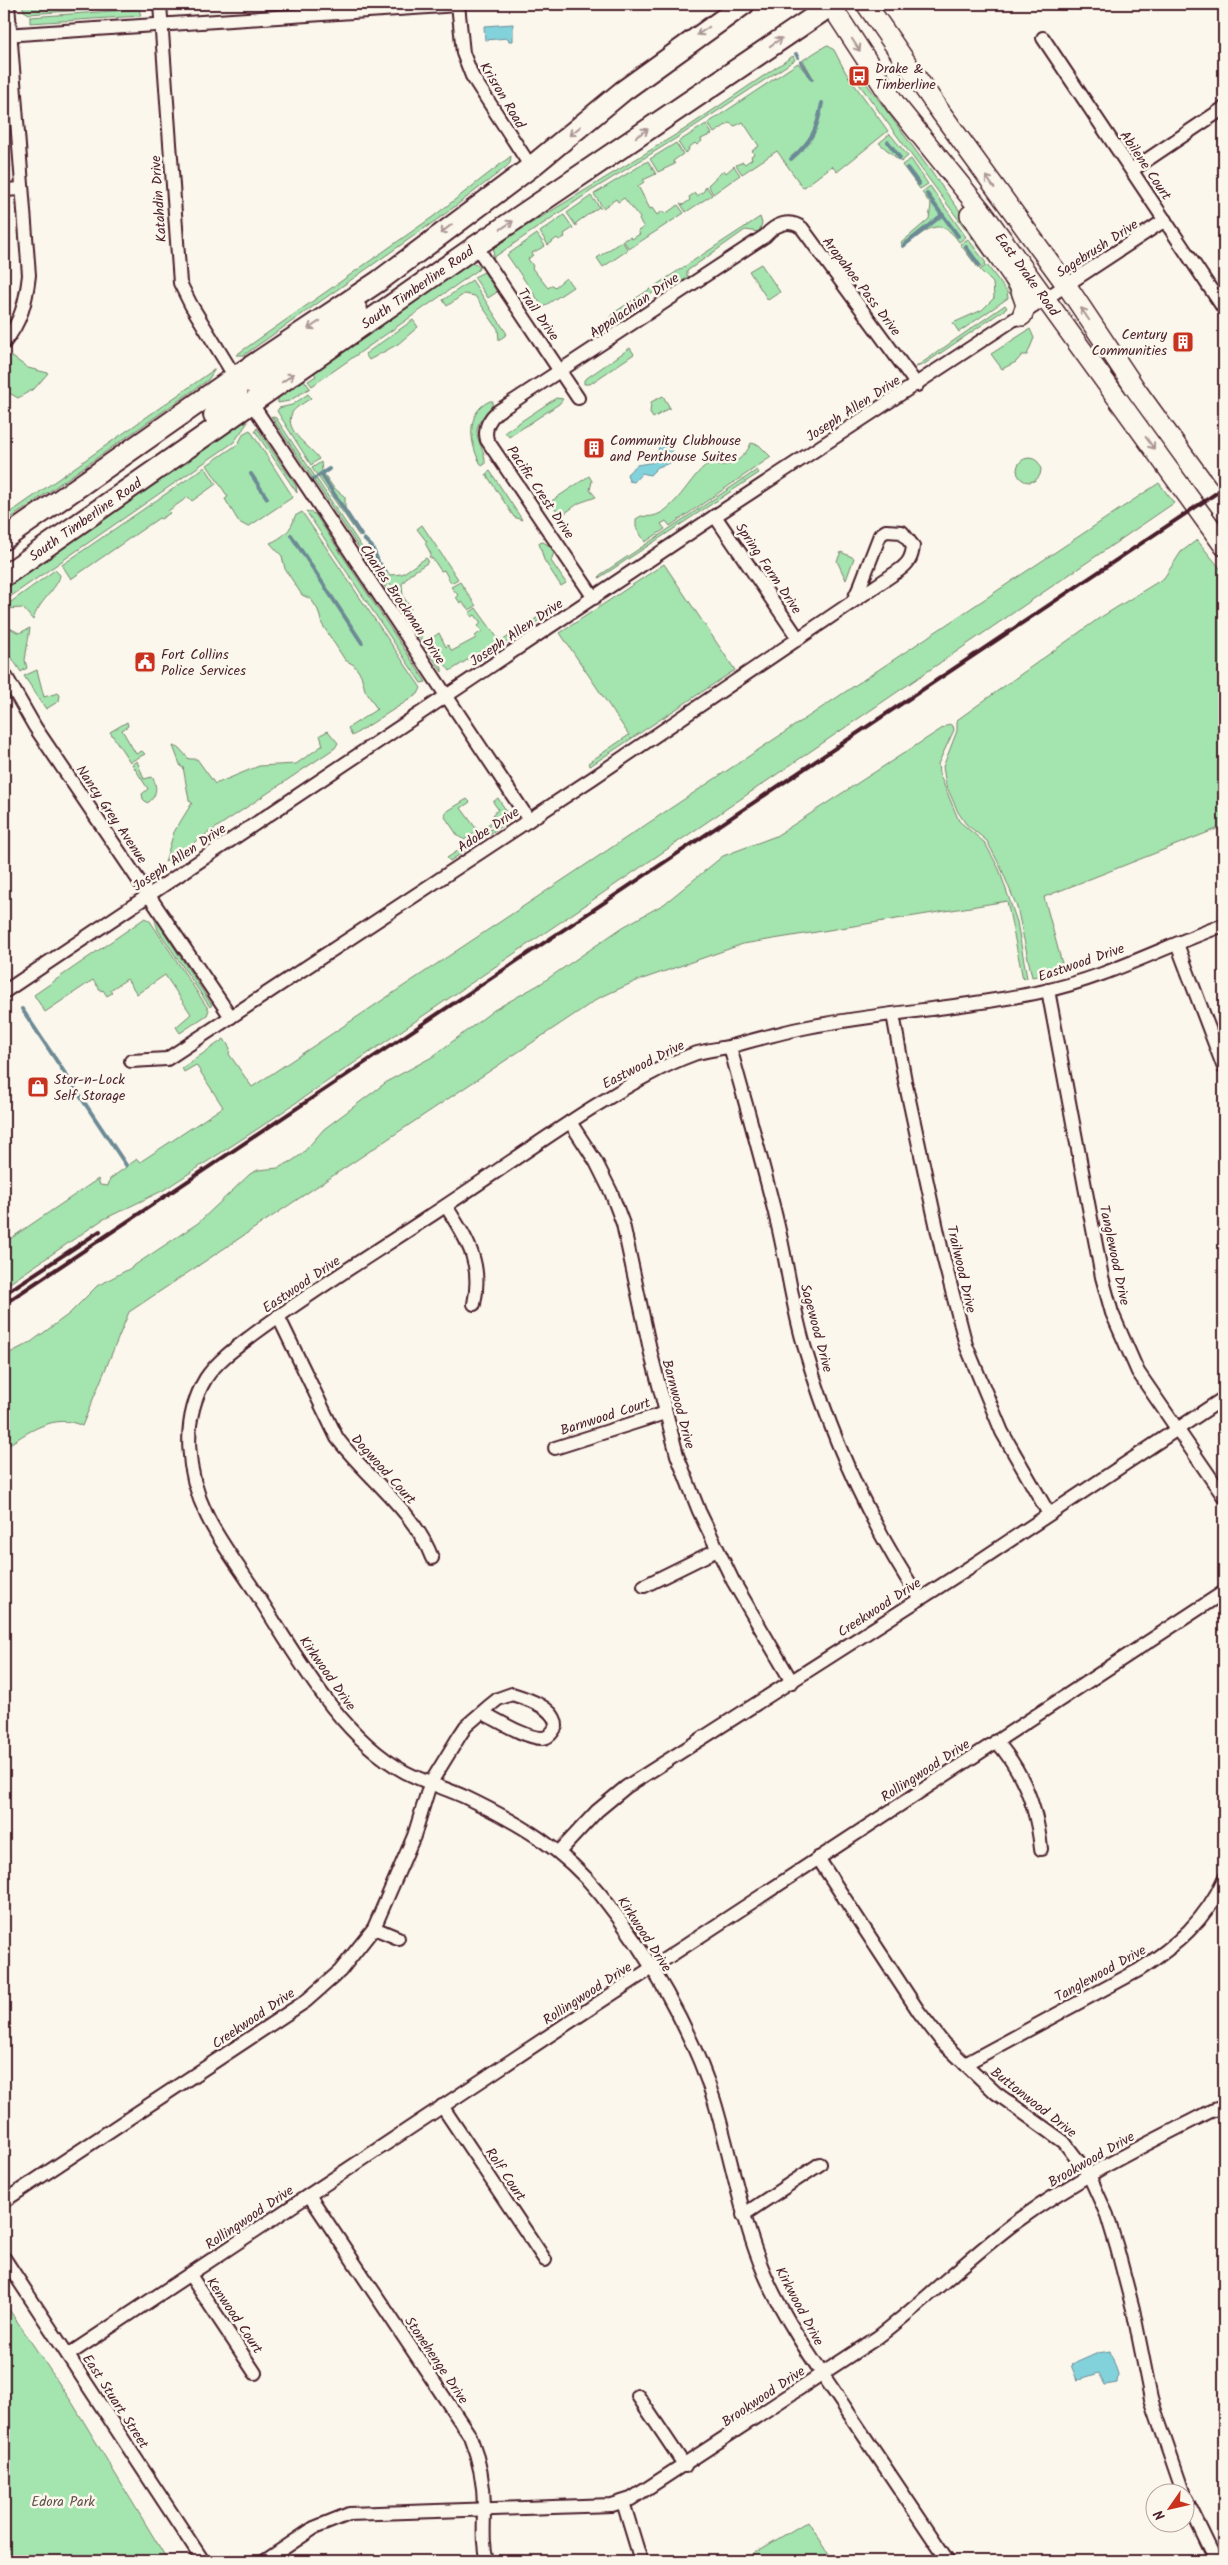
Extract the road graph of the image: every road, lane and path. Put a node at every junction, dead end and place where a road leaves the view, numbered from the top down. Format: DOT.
graph roads {
  1 [pos="8,4"];
  2 [pos="160,4"];
  3 [pos="458,4"];
  4 [pos="744,4"];
  5 [pos="831,4"];
  6 [pos="866,4"];
  7 [pos="161,24"];
  8 [pos="7,34"];
  9 [pos="1043,38"];
  10 [pos="1224,108"];
  11 [pos="530,167"];
  12 [pos="1132,170"];
  13 [pos="961,185"];
  14 [pos="21,189"];
  15 [pos="4,190"];
  16 [pos="1165,220"];
  17 [pos="775,226"];
  18 [pos="476,246"];
  19 [pos="378,280"];
  20 [pos="1067,286"];
  21 [pos="1045,300"];
  22 [pos="1224,309"];
  23 [pos="1022,316"];
  24 [pos="4,343"];
  25 [pos="561,372"];
  26 [pos="235,377"];
  27 [pos="917,385"];
  28 [pos="578,398"];
  29 [pos="252,404"];
  30 [pos="508,405"];
  31 [pos="1168,432"];
  32 [pos="126,491"];
  33 [pos="1224,511"];
  34 [pos="715,516"];
  35 [pos="4,539"];
  36 [pos="1224,546"];
  37 [pos="4,576"];
  38 [pos="594,598"];
  39 [pos="853,601"];
  40 [pos="798,638"];
  41 [pos="4,673"];
  42 [pos="4,688"];
  43 [pos="447,696"];
  44 [pos="35,727"];
  45 [pos="529,820"];
  46 [pos="149,895"];
  47 [pos="1224,925"];
  48 [pos="1177,944"];
  49 [pos="1048,990"];
  50 [pos="4,992"];
  51 [pos="893,1014"];
  52 [pos="231,1017"];
  53 [pos="730,1046"];
  54 [pos="131,1061"];
  55 [pos="1224,1068"];
  56 [pos="570,1122"];
  57 [pos="446,1206"];
  58 [pos="474,1304"];
  59 [pos="278,1316"];
  60 [pos="1224,1398"];
  61 [pos="665,1413"];
  62 [pos="1178,1429"];
  63 [pos="189,1436"];
  64 [pos="555,1448"];
  65 [pos="1224,1497"];
  66 [pos="1049,1514"];
  67 [pos="718,1550"];
  68 [pos="432,1558"];
  69 [pos="644,1586"];
  70 [pos="1224,1592"];
  71 [pos="920,1598"];
  72 [pos="792,1682"];
  73 [pos="483,1713"];
  74 [pos="996,1740"];
  75 [pos="430,1784"];
  76 [pos="1041,1849"];
  77 [pos="559,1852"];
  78 [pos="818,1858"];
  79 [pos="1224,1879"];
  80 [pos="374,1928"];
  81 [pos="398,1938"];
  82 [pos="651,1968"];
  83 [pos="965,2064"];
  84 [pos="442,2106"];
  85 [pos="1224,2107"];
  86 [pos="820,2164"];
  87 [pos="1090,2175"];
  88 [pos="309,2195"];
  89 [pos="4,2201"];
  90 [pos="743,2215"];
  91 [pos="4,2258"];
  92 [pos="545,2260"];
  93 [pos="190,2275"];
  94 [pos="68,2355"];
  95 [pos="255,2373"];
  96 [pos="822,2375"];
  97 [pos="638,2396"];
  98 [pos="684,2466"];
  99 [pos="1180,2482"];
  100 [pos="623,2502"];
  101 [pos="484,2508"];
  102 [pos="1196,2520"];
  103 [pos="203,2561"];
  104 [pos="265,2561"];
  105 [pos="487,2561"];
  106 [pos="641,2561"];
  107 [pos="948,2561"];
  108 [pos="1216,2561"];
  1 -- 8 [label="street"];
  2 -- 7 [label="street, Katahdin Drive"];
  3 -- 7 [label="street"];
  3 -- 11 [label="street, Krisron Road"];
  4 -- 11 [label="main road, South Timberline Road, one-way"];
  5 -- 13 [label="main road, East Drake Road, one-way"];
  18 -- 5 [label="main road, South Timberline Road, one-way"];
  20 -- 6 [label="main road, East Drake Road, one-way"];
  7 -- 8 [label="street"];
  7 -- 26 [label="street, Katahdin Drive"];
  8 -- 14 [label="street"];
  9 -- 12 [label="street, Abilene Court"];
  10 -- 12 [label="street"];
  11 -- 19 [label="main road, South Timberline Road, one-way"];
  12 -- 16 [label="street, Abilene Court"];
  13 -- 20 [label="main road"];
  13 -- 21 [label="main road, East Drake Road"];
  13 -- 23 [label="main road"];
  14 -- 15 [label="street"];
  14 -- 24 [label="street"];
  16 -- 20 [label="street, Sagebrush Drive"];
  16 -- 22 [label="street, Abilene Court"];
  17 -- 25 [label="street, Appalachian Drive"];
  17 -- 27 [label="street, Arapahoe Pass Drive"];
  18 -- 25 [label="street, Trail Drive"];
  29 -- 18 [label="main road, South Timberline Road, one-way"];
  19 -- 26 [label="main road, South Timberline Road, one-way"];
  19 -- 29 [label="main road"];
  20 -- 21 [label="street, Sagebrush Drive"];
  31 -- 20 [label="main road, East Drake Road, one-way"];
  21 -- 23 [label="street, Joseph Allen Drive"];
  21 -- 31 [label="main road"];
  21 -- 36 [label="main road, East Drake Road, one-way"];
  23 -- 27 [label="street, Joseph Allen Drive"];
  25 -- 28 [label="street, Trail Drive"];
  25 -- 30 [label="street, Appalachian Drive"];
  26 -- 32 [label="main road"];
  26 -- 35 [label="main road, South Timberline Road"];
  27 -- 34 [label="street, Joseph Allen Drive"];
  29 -- 32 [label="main road, South Timberline Road"];
  29 -- 43 [label="street, Charles Brockman Drive"];
  30 -- 38 [label="street, Pacific Crest Drive"];
  31 -- 33 [label="main road, East Drake Road"];
  32 -- 37 [label="main road, South Timberline Road"];
  34 -- 38 [label="street, Joseph Allen Drive"];
  34 -- 40 [label="street, Spring Farm Drive"];
  38 -- 43 [label="street, Joseph Allen Drive"];
  39 -- 39 [label="street, Adobe Drive"];
  39 -- 40 [label="street, Adobe Drive"];
  40 -- 45 [label="street, Adobe Drive"];
  41 -- 44 [label="street, Nancy Grey Avenue"];
  42 -- 44 [label="street, Nancy Grey Avenue"];
  43 -- 45 [label="street, Charles Brockman Drive"];
  43 -- 46 [label="street, Joseph Allen Drive"];
  44 -- 46 [label="street, Nancy Grey Avenue"];
  45 -- 52 [label="street, Adobe Drive"];
  46 -- 50 [label="street, Joseph Allen Drive"];
  46 -- 52 [label="street, Nancy Grey Avenue"];
  47 -- 48 [label="street, Eastwood Drive"];
  48 -- 49 [label="street, Eastwood Drive"];
  48 -- 55 [label="street"];
  49 -- 51 [label="street, Eastwood Drive"];
  49 -- 62 [label="street, Tanglewood Drive"];
  51 -- 53 [label="street, Eastwood Drive"];
  51 -- 66 [label="street, Trailwood Drive"];
  52 -- 54 [label="street, Adobe Drive"];
  53 -- 56 [label="street, Eastwood Drive"];
  53 -- 71 [label="street, Sagewood Drive"];
  56 -- 57 [label="street, Eastwood Drive"];
  56 -- 61 [label="street, Barnwood Drive"];
  57 -- 58 [label="street"];
  57 -- 59 [label="street, Eastwood Drive"];
  59 -- 63 [label="street, Eastwood Drive"];
  59 -- 68 [label="street, Dogwood Court"];
  60 -- 62 [label="street, Creekwood Drive"];
  61 -- 64 [label="street, Barnwood Court"];
  61 -- 67 [label="street, Barnwood Drive"];
  62 -- 65 [label="street, Tanglewood Drive"];
  62 -- 66 [label="street, Creekwood Drive"];
  63 -- 75 [label="street, Kirkwood Drive"];
  66 -- 71 [label="street, Creekwood Drive"];
  67 -- 69 [label="street"];
  67 -- 72 [label="street, Barnwood Drive"];
  70 -- 74 [label="street, Rollingwood Drive"];
  71 -- 72 [label="street, Creekwood Drive"];
  72 -- 77 [label="street, Creekwood Drive"];
  73 -- 73 [label="street, Creekwood Drive"];
  73 -- 75 [label="street, Creekwood Drive"];
  74 -- 76 [label="street"];
  74 -- 78 [label="street, Rollingwood Drive"];
  75 -- 77 [label="street, Kirkwood Drive"];
  75 -- 80 [label="street, Creekwood Drive"];
  77 -- 82 [label="street, Kirkwood Drive"];
  78 -- 82 [label="street, Rollingwood Drive"];
  78 -- 83 [label="street, Buttonwood Drive"];
  79 -- 83 [label="street, Tanglewood Drive"];
  80 -- 81 [label="street"];
  80 -- 89 [label="street, Creekwood Drive"];
  82 -- 84 [label="street, Rollingwood Drive"];
  82 -- 90 [label="street, Kirkwood Drive"];
  83 -- 87 [label="street, Buttonwood Drive"];
  84 -- 88 [label="street, Rollingwood Drive"];
  84 -- 92 [label="street, Rolf Court"];
  85 -- 87 [label="street, Brookwood Drive"];
  86 -- 90 [label="street"];
  87 -- 96 [label="street, Brookwood Drive"];
  87 -- 99 [label="street, Buttonwood Drive"];
  88 -- 93 [label="street, Rollingwood Drive"];
  88 -- 101 [label="street, Stonehenge Drive"];
  90 -- 96 [label="street, Kirkwood Drive"];
  91 -- 94 [label="street, East Stuart Street"];
  93 -- 94 [label="street, Rollingwood Drive"];
  93 -- 95 [label="street, Kenwood Court"];
  94 -- 103 [label="street, East Stuart Street"];
  96 -- 98 [label="street, Brookwood Drive"];
  96 -- 107 [label="street, Kirkwood Drive"];
  97 -- 98 [label="street"];
  98 -- 100 [label="street, Brookwood Drive"];
  100 -- 101 [label="street, Brookwood Drive"];
  100 -- 106 [label="street"];
  101 -- 104 [label="street, Brookwood Drive"];
  101 -- 105 [label="street, Stonehenge Drive"];
  102 -- 108 [label="street"];
}
